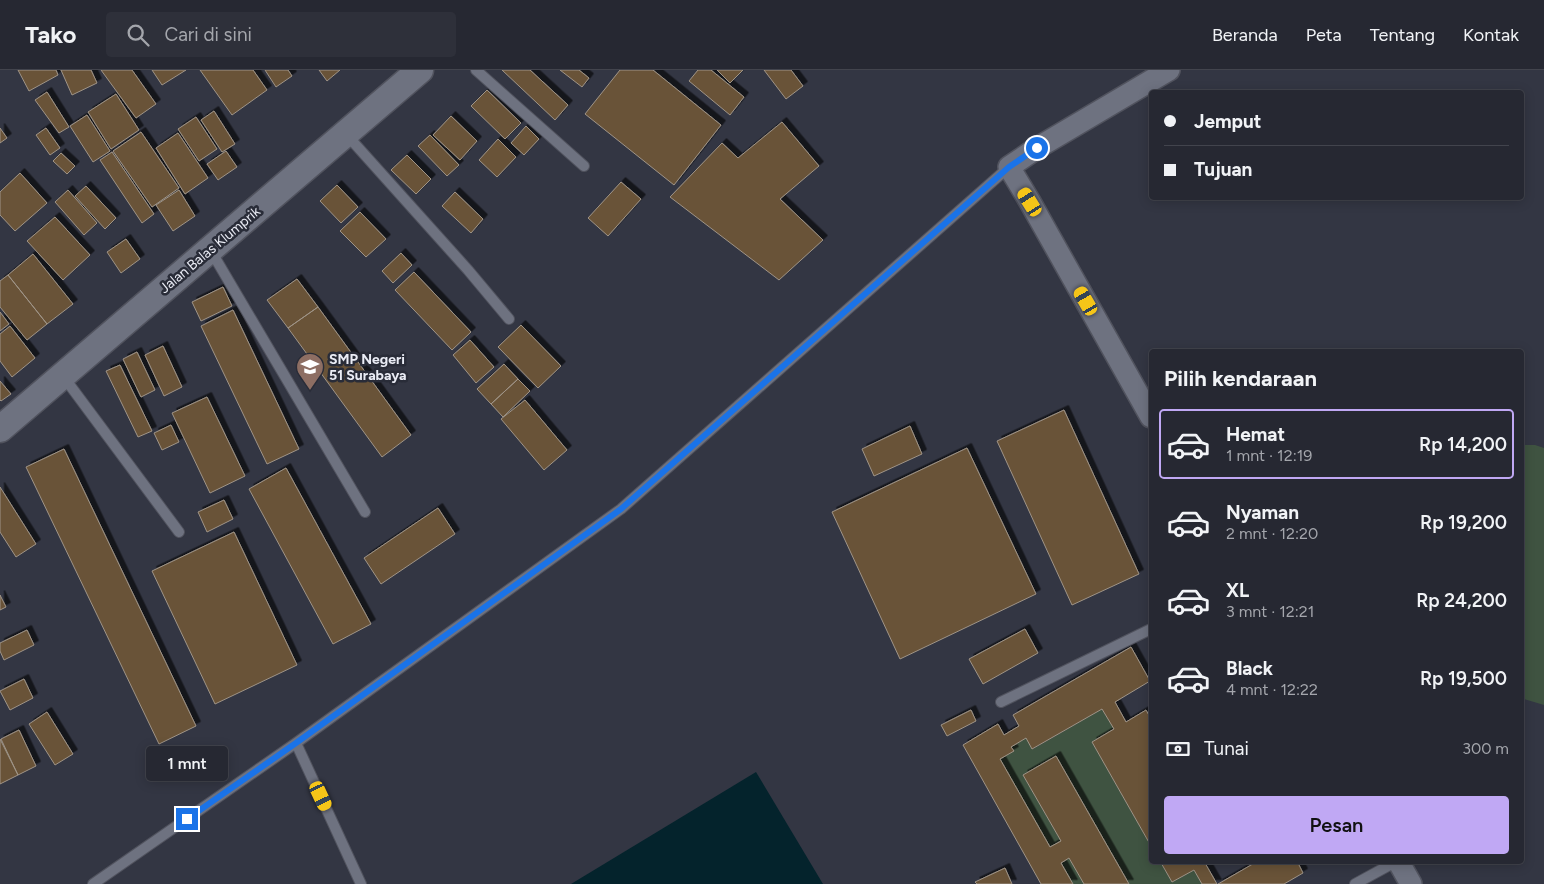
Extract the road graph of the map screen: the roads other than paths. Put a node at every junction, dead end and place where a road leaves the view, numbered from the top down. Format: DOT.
graph roads {
  1 [pos="420,70"];
  2 [pos="476,70"];
  3 [pos="1169,70"];
  4 [pos="346,133"];
  5 [pos="584,166"];
  6 [pos="1009,167"];
  7 [pos="210,250"];
  8 [pos="509,319"];
  9 [pos="62,375"];
  10 [pos="1149,413"];
  11 [pos="0,429"];
  12 [pos="365,512"];
  13 [pos="179,532"];
  14 [pos="1149,630"];
  15 [pos="1001,702"];
  16 [pos="296,743"];
  17 [pos="1392,864"];
  18 [pos="1400,864"];
  19 [pos="93,884"];
  20 [pos="361,884"];
  21 [pos="1355,884"];
  22 [pos="1411,884"];
  1 -- 4 [label="street, Jalan Balas Klumprik"];
  2 -- 5 [label="lane"];
  3 -- 6 [label="street"];
  4 -- 7 [label="street, Jalan Balas Klumprik"];
  4 -- 8 [label="lane"];
  6 -- 10 [label="street"];
  6 -- 16 [label="lane"];
  7 -- 9 [label="street, Jalan Balas Klumprik"];
  7 -- 12 [label="lane"];
  9 -- 11 [label="street, Jalan Balas Klumprik"];
  9 -- 13 [label="lane"];
  14 -- 15 [label="lane"];
  16 -- 19 [label="lane"];
  16 -- 20 [label="lane"];
  17 -- 21 [label="lane"];
  18 -- 22 [label="street"];
}
